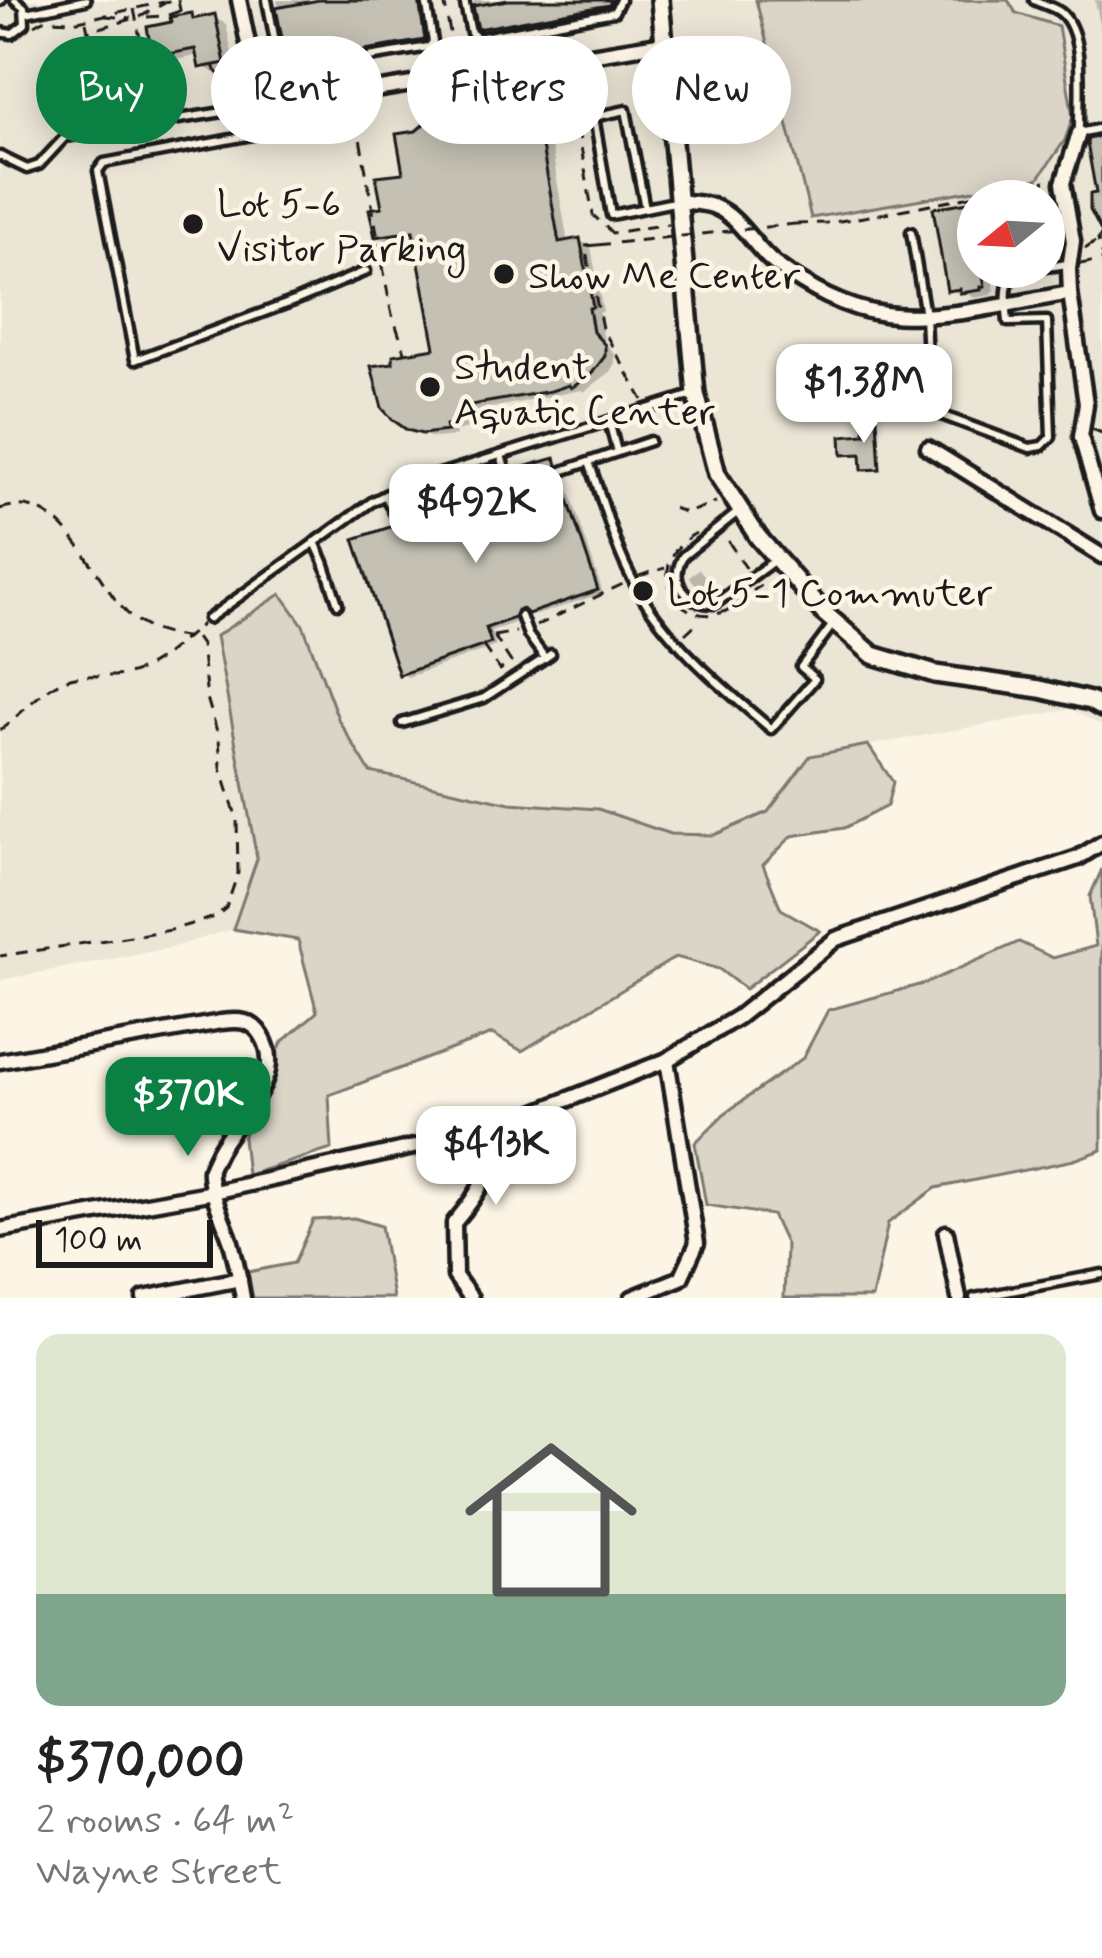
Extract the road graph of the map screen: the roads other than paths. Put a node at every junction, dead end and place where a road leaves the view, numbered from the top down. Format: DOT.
graph roads {
  1 [pos="15,0"];
  2 [pos="86,0"];
  3 [pos="239,0"];
  4 [pos="267,0"];
  5 [pos="426,0"];
  6 [pos="464,0"];
  7 [pos="620,0"];
  8 [pos="660,0"];
  9 [pos="1034,0"];
  10 [pos="26,13"];
  11 [pos="0,32"];
  12 [pos="246,36"];
  13 [pos="663,36"];
  14 [pos="632,48"];
  15 [pos="383,89"];
  16 [pos="211,113"];
  17 [pos="1102,128"];
  18 [pos="1078,134"];
  19 [pos="211,143"];
  20 [pos="673,144"];
  21 [pos="0,156"];
  22 [pos="678,201"];
  23 [pos="645,208"];
  24 [pos="910,232"];
  25 [pos="1070,264"];
  26 [pos="366,271"];
  27 [pos="1070,293"];
  28 [pos="1006,304"];
  29 [pos="925,315"];
  30 [pos="696,394"];
  31 [pos="609,421"];
  32 [pos="650,441"];
  33 [pos="928,448"];
  34 [pos="617,452"];
  35 [pos="500,455"];
  36 [pos="589,462"];
  37 [pos="506,472"];
  38 [pos="559,472"];
  39 [pos="386,495"];
  40 [pos="740,510"];
  41 [pos="1102,511"];
  42 [pos="400,524"];
  43 [pos="315,542"];
  44 [pos="1102,556"];
  45 [pos="776,559"];
  46 [pos="338,604"];
  47 [pos="520,616"];
  48 [pos="208,619"];
  49 [pos="835,622"];
  50 [pos="1102,708"];
  51 [pos="402,724"];
  52 [pos="1102,843"];
  53 [pos="667,1060"];
  54 [pos="0,1061"];
  55 [pos="493,1129"];
  56 [pos="214,1192"];
  57 [pos="0,1230"];
  58 [pos="946,1233"];
  59 [pos="1102,1274"];
  60 [pos="240,1279"];
  61 [pos="144,1298"];
  62 [pos="243,1298"];
  63 [pos="471,1298"];
  64 [pos="632,1298"];
  65 [pos="959,1298"];
  66 [pos="974,1298"];
  1 -- 10 [label="lane"];
  2 -- 10 [label="lane"];
  3 -- 12 [label="street"];
  4 -- 5 [label="lane"];
  6 -- 7 [label="lane"];
  8 -- 13 [label="street"];
  9 -- 18 [label="lane"];
  10 -- 11 [label="lane"];
  14 -- 15 [label="street"];
  16 -- 21 [label="lane"];
  17 -- 18 [label="lane"];
  18 -- 25 [label="street"];
  19 -- 26 [label="lane"];
  20 -- 22 [label="street"];
  22 -- 23 [label="lane"];
  22 -- 29 [label="street"];
  22 -- 30 [label="street"];
  23 -- 23 [label="lane"];
  24 -- 29 [label="lane"];
  25 -- 27 [label="street"];
  25 -- 28 [label="lane"];
  27 -- 28 [label="street"];
  27 -- 41 [label="street"];
  28 -- 29 [label="street"];
  28 -- 29 [label="lane"];
  30 -- 31 [label="lane"];
  30 -- 40 [label="street"];
  31 -- 34 [label="lane"];
  31 -- 35 [label="lane"];
  32 -- 34 [label="lane"];
  33 -- 44 [label="street"];
  34 -- 36 [label="lane"];
  35 -- 37 [label="lane"];
  35 -- 39 [label="lane"];
  36 -- 38 [label="lane"];
  36 -- 49 [label="lane"];
  39 -- 42 [label="lane"];
  39 -- 43 [label="lane"];
  40 -- 45 [label="street"];
  40 -- 45 [label="lane"];
  43 -- 46 [label="lane"];
  43 -- 48 [label="lane"];
  45 -- 49 [label="street"];
  47 -- 51 [label="lane"];
  49 -- 50 [label="street"];
  52 -- 53 [label="street"];
  53 -- 55 [label="street"];
  53 -- 64 [label="street"];
  54 -- 56 [label="street"];
  55 -- 56 [label="street"];
  55 -- 63 [label="street"];
  56 -- 57 [label="street"];
  56 -- 60 [label="street"];
  58 -- 65 [label="street"];
  59 -- 66 [label="lane"];
  60 -- 61 [label="street"];
  60 -- 62 [label="street"];
}
